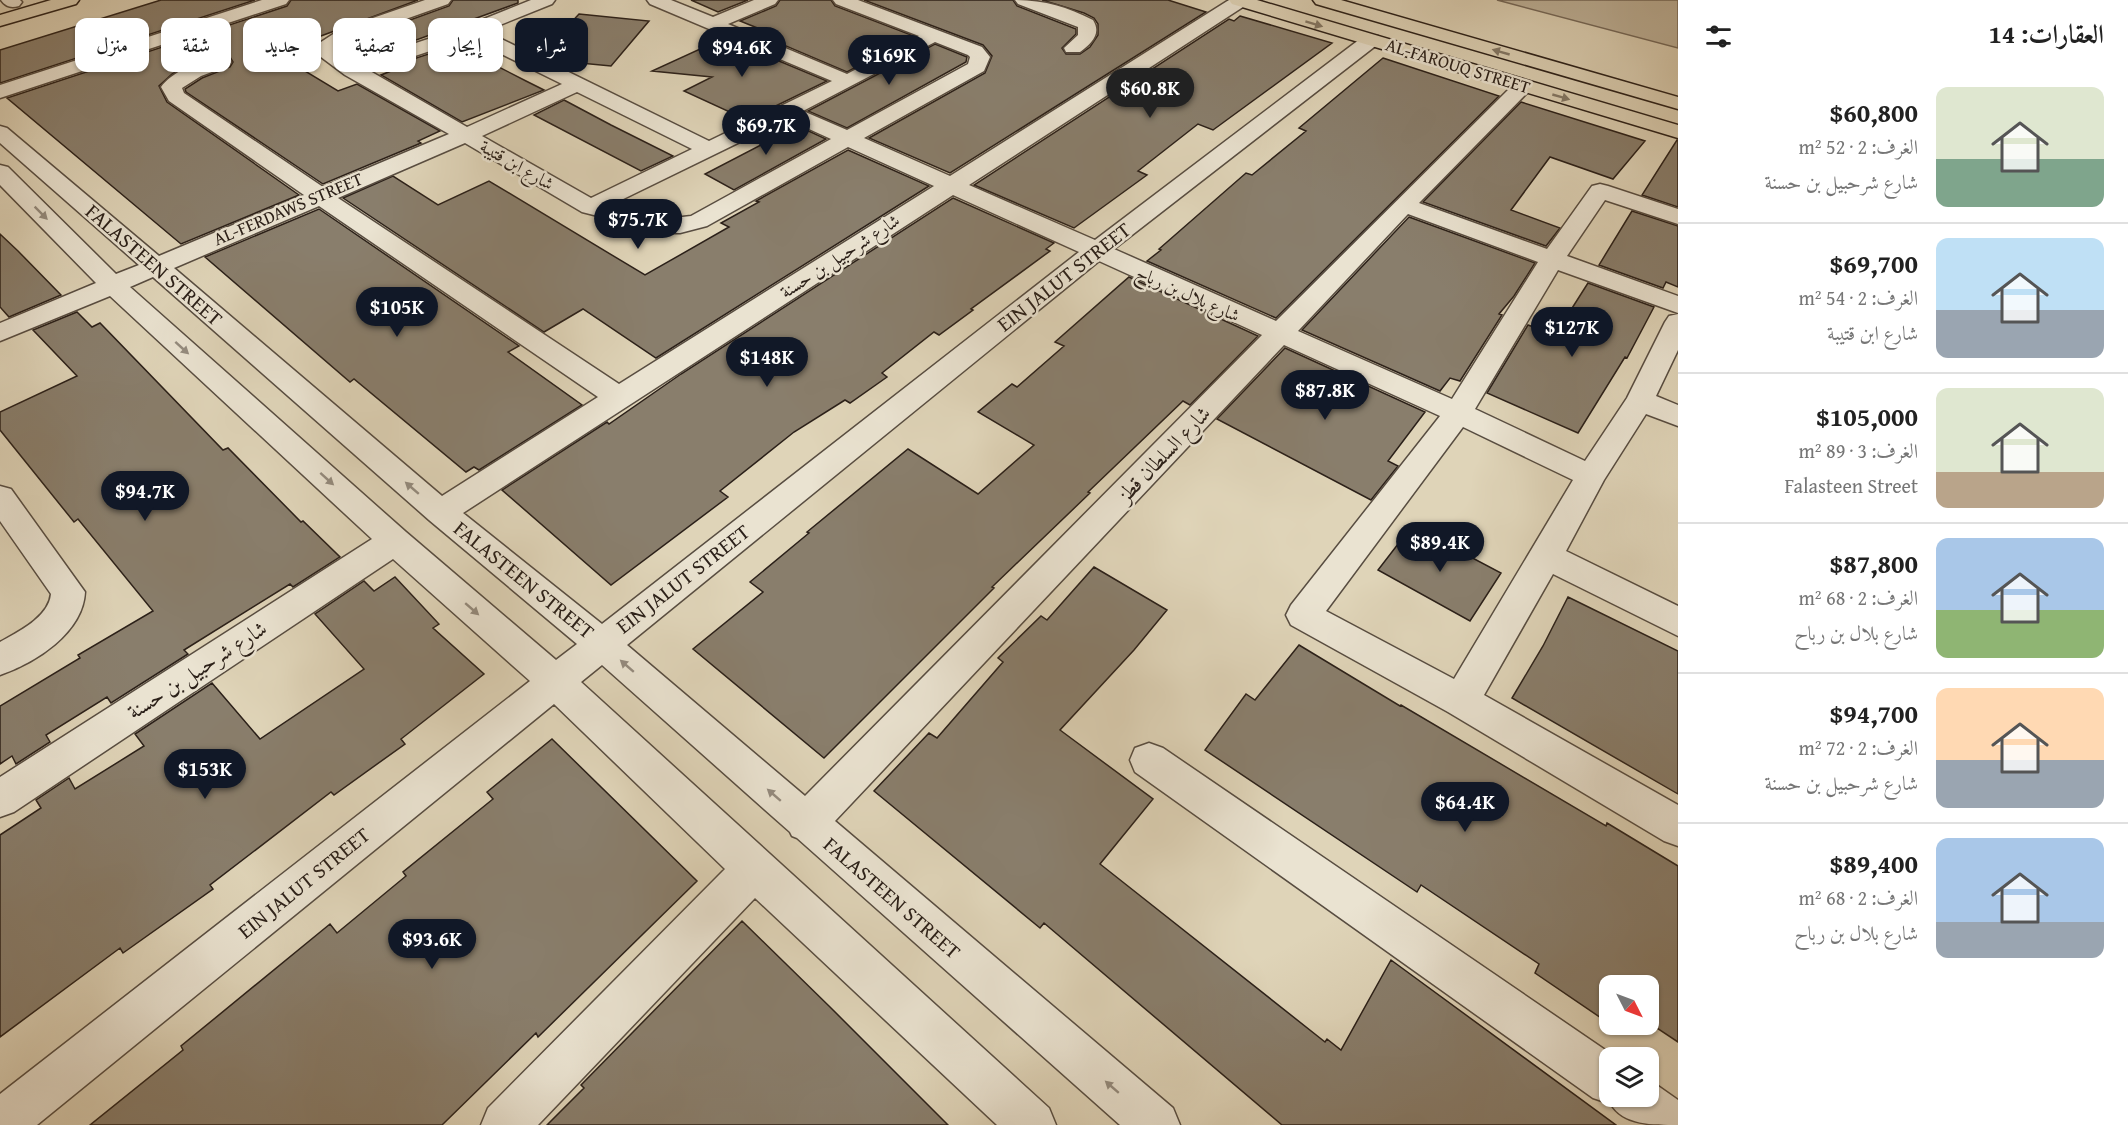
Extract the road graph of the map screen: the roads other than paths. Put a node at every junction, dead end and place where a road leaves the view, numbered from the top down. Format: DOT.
graph roads {
  1 [pos="70,0"];
  2 [pos="280,0"];
  3 [pos="442,0"];
  4 [pos="544,0"];
  5 [pos="656,0"];
  6 [pos="769,0"];
  7 [pos="842,0"];
  8 [pos="1024,0"];
  9 [pos="1239,0"];
  10 [pos="1322,0"];
  11 [pos="391,18"];
  12 [pos="502,18"];
  13 [pos="0,21"];
  14 [pos="713,24"];
  15 [pos="935,34"];
  16 [pos="1371,40"];
  17 [pos="333,43"];
  18 [pos="503,48"];
  19 [pos="1073,48"];
  20 [pos="333,59"];
  21 [pos="194,72"];
  22 [pos="354,72"];
  23 [pos="848,81"];
  24 [pos="576,85"];
  25 [pos="1523,86"];
  26 [pos="0,92"];
  27 [pos="1678,103"];
  28 [pos="786,111"];
  29 [pos="0,132"];
  30 [pos="1678,132"];
  31 [pos="466,135"];
  32 [pos="846,138"];
  33 [pos="709,149"];
  34 [pos="0,172"];
  35 [pos="949,186"];
  36 [pos="321,195"];
  37 [pos="1404,205"];
  38 [pos="590,207"];
  39 [pos="1678,217"];
  40 [pos="1095,252"];
  41 [pos="1553,258"];
  42 [pos="154,266"];
  43 [pos="114,286"];
  44 [pos="1678,305"];
  45 [pos="1678,322"];
  46 [pos="0,333"];
  47 [pos="1280,335"];
  48 [pos="618,397"];
  49 [pos="1640,400"];
  50 [pos="1458,413"];
  51 [pos="1678,416"];
  52 [pos="1591,476"];
  53 [pos="0,497"];
  54 [pos="440,512"];
  55 [pos="395,541"];
  56 [pos="1547,556"];
  57 [pos="1678,622"];
  58 [pos="602,644"];
  59 [pos="0,660"];
  60 [pos="556,682"];
  61 [pos="1461,701"];
  62 [pos="1149,759"];
  63 [pos="0,799"];
  64 [pos="806,823"];
  65 [pos="1678,827"];
  66 [pos="754,869"];
  67 [pos="1599,1073"];
  68 [pos="1647,1107"];
  69 [pos="0,1124"];
  70 [pos="505,1125"];
  71 [pos="1032,1125"];
  72 [pos="1156,1125"];
  73 [pos="1672,1125"];
  1 -- 13 [label="main road"];
  2 -- 26 [label="street"];
  3 -- 11 [label="street, شارع ابن قتيبة"];
  4 -- 12 [label="street"];
  5 -- 14 [label="street"];
  6 -- 14 [label="street"];
  7 -- 15 [label="street"];
  8 -- 19 [label="street"];
  9 -- 16 [label="main road, AL-FAROUQ STREET, one-way"];
  9 -- 35 [label="street, شارع شرحبيل بن حسنة"];
  27 -- 10 [label="main road, AL-FAROUQ STREET, one-way"];
  14 -- 23 [label="street"];
  15 -- 23 [label="street"];
  15 -- 32 [label="street, شارع ابن قتيبة"];
  16 -- 25 [label="main road, AL-FAROUQ STREET"];
  16 -- 40 [label="street, EIN JALUT STREET"];
  17 -- 20 [label="street, شارع ابن قتيبة"];
  18 -- 24 [label="street"];
  21 -- 36 [label="street"];
  22 -- 31 [label="street, شارع ابن قتيبة"];
  23 -- 28 [label="street"];
  24 -- 31 [label="street, AL-FERDAWS STREET"];
  24 -- 33 [label="street"];
  25 -- 30 [label="main road, AL-FAROUQ STREET, one-way"];
  25 -- 37 [label="street, شارع السلطان قطز"];
  28 -- 32 [label="street, شارع بلال بن رباح"];
  28 -- 33 [label="street"];
  29 -- 42 [label="street, FALASTEEN STREET"];
  31 -- 36 [label="street, AL-FERDAWS STREET"];
  31 -- 38 [label="street, شارع ابن قتيبة"];
  32 -- 35 [label="street, شارع بلال بن رباح"];
  32 -- 38 [label="street, شارع ابن قتيبة"];
  33 -- 38 [label="street"];
  34 -- 43 [label="street, FALASTEEN STREET, one-way"];
  35 -- 40 [label="street, شارع بلال بن رباح"];
  35 -- 48 [label="street, شارع شرحبيل بن حسنة"];
  36 -- 42 [label="street, AL-FERDAWS STREET"];
  36 -- 48 [label="street"];
  37 -- 41 [label="street"];
  37 -- 47 [label="street, شارع السلطان قطز"];
  39 -- 41 [label="street"];
  40 -- 47 [label="street, شارع بلال بن رباح"];
  40 -- 58 [label="street, EIN JALUT STREET"];
  41 -- 44 [label="street"];
  41 -- 50 [label="street"];
  42 -- 43 [label="street, AL-FERDAWS STREET"];
  54 -- 42 [label="street, FALASTEEN STREET, one-way"];
  43 -- 46 [label="street, AL-FERDAWS STREET"];
  43 -- 55 [label="street, FALASTEEN STREET, one-way"];
  45 -- 49 [label="street"];
  47 -- 50 [label="street, شارع بلال بن رباح"];
  47 -- 64 [label="street, شارع السلطان قطز"];
  48 -- 54 [label="street, شارع شرحبيل بن حسنة"];
  49 -- 51 [label="street"];
  49 -- 52 [label="street"];
  50 -- 52 [label="street, شارع بلال بن رباح"];
  50 -- 61 [label="street"];
  52 -- 56 [label="street"];
  53 -- 59 [label="street"];
  54 -- 58 [label="street, FALASTEEN STREET"];
  55 -- 60 [label="street, FALASTEEN STREET, one-way"];
  55 -- 63 [label="street, شارع شرحبيل بن حسنة"];
  56 -- 57 [label="street"];
  56 -- 61 [label="street"];
  58 -- 60 [label="street, EIN JALUT STREET"];
  64 -- 58 [label="street, FALASTEEN STREET, one-way"];
  60 -- 66 [label="street, FALASTEEN STREET"];
  60 -- 69 [label="street, EIN JALUT STREET"];
  61 -- 65 [label="street"];
  62 -- 67 [label="street"];
  72 -- 64 [label="street, FALASTEEN STREET, one-way"];
  66 -- 70 [label="street"];
  66 -- 71 [label="street, FALASTEEN STREET"];
  68 -- 73 [label="street"];
}
